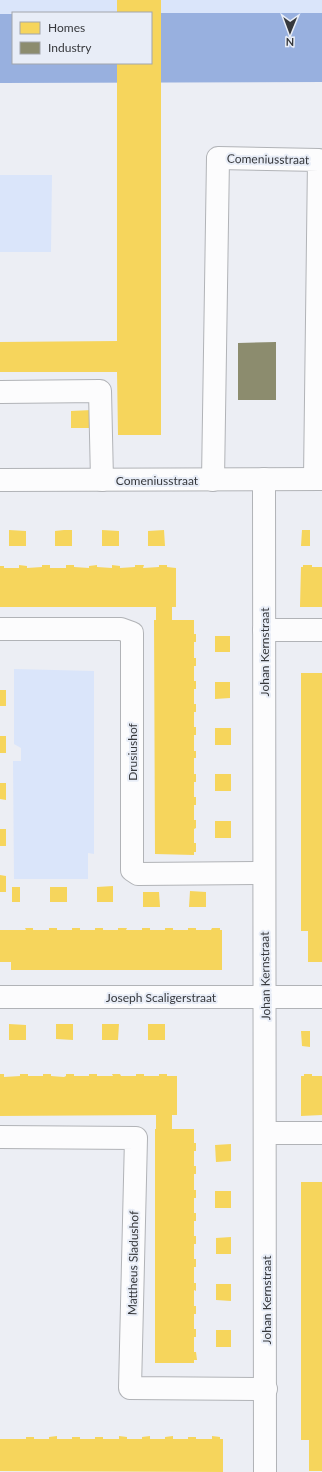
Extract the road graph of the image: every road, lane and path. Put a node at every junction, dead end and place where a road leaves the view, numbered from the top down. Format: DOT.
graph roads {
  1 [pos="0,392"];
  2 [pos="264,479"];
  3 [pos="319,479"];
  4 [pos="0,480"];
  5 [pos="102,480"];
  6 [pos="213,480"];
  7 [pos="0,629"];
  8 [pos="264,630"];
  9 [pos="322,630"];
  10 [pos="264,873"];
  11 [pos="0,997"];
  12 [pos="265,997"];
  13 [pos="322,997"];
  14 [pos="265,1133"];
  15 [pos="322,1133"];
  16 [pos="0,1137"];
  17 [pos="266,1389"];
  18 [pos="265,1472"];
  1 -- 5 [label="street, Comeniusstraat"];
  2 -- 3 [label="street, Comeniusstraat"];
  2 -- 6 [label="street, Comeniusstraat"];
  2 -- 8 [label="street, Johan Kernstraat"];
  3 -- 6 [label="street, Comeniusstraat"];
  4 -- 5 [label="street, Comeniusstraat"];
  5 -- 6 [label="street, Comeniusstraat"];
  7 -- 10 [label="street, Drusiushof"];
  8 -- 9 [label="street"];
  8 -- 10 [label="street, Johan Kernstraat"];
  10 -- 12 [label="street, Johan Kernstraat"];
  11 -- 12 [label="street, Joseph Scaligerstraat"];
  12 -- 13 [label="street, Joseph Scaligerstraat"];
  12 -- 14 [label="street, Johan Kernstraat"];
  14 -- 15 [label="street"];
  14 -- 17 [label="street, Johan Kernstraat"];
  16 -- 17 [label="street, Mattheus Sladushof"];
  17 -- 18 [label="street, Johan Kernstraat"];
}
